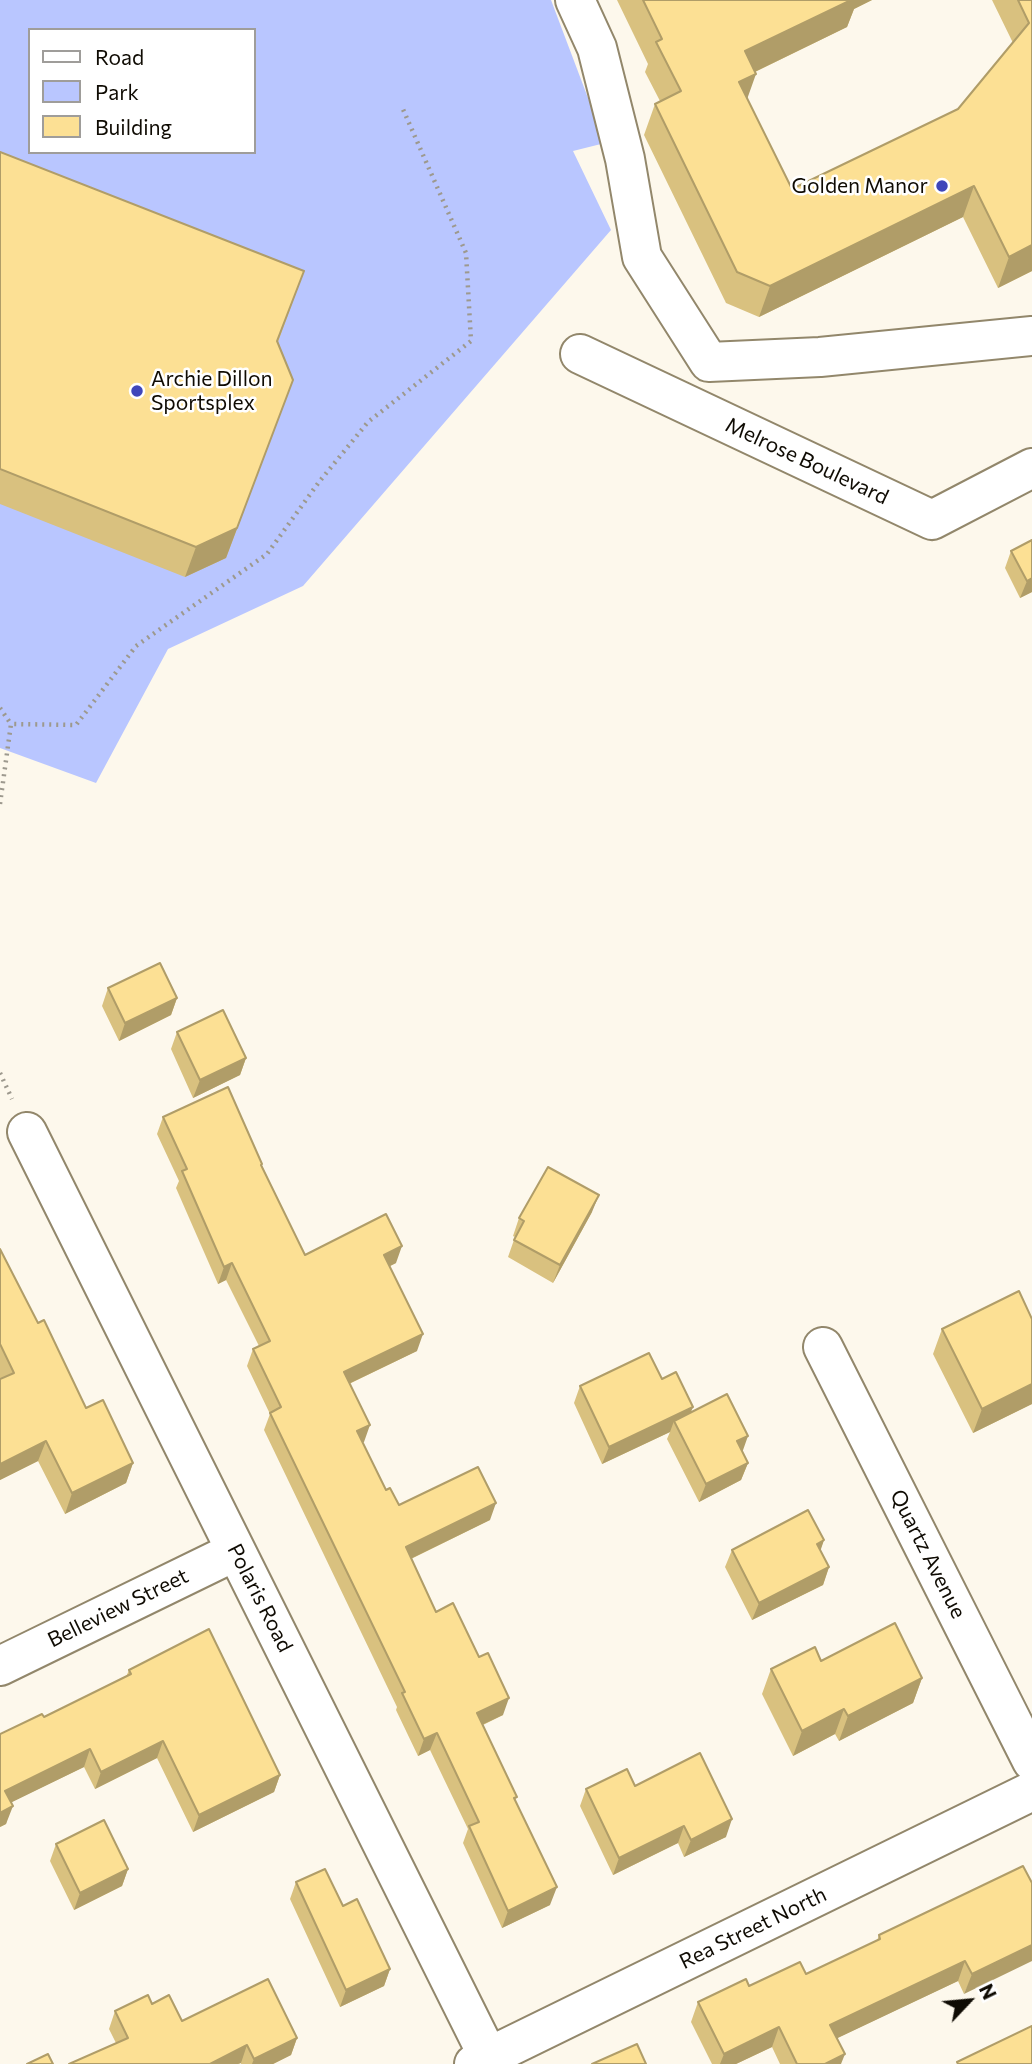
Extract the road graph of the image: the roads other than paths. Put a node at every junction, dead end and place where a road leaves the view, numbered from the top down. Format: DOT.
graph roads {
  1 [pos="575,0"];
  2 [pos="1032,336"];
  3 [pos="580,354"];
  4 [pos="1032,468"];
  5 [pos="27,1132"];
  6 [pos="823,1347"];
  7 [pos="236,1551"];
  8 [pos="0,1666"];
  9 [pos="1032,1761"];
  10 [pos="1032,1791"];
  11 [pos="485,2062"];
  1 -- 2 [label="street"];
  3 -- 4 [label="street, Melrose Boulevard"];
  5 -- 7 [label="street, Polaris Road"];
  6 -- 9 [label="street, Quartz Avenue"];
  7 -- 8 [label="street, Belleview Street"];
  7 -- 11 [label="street, Polaris Road"];
  10 -- 11 [label="street, Rea Street North"];
}
